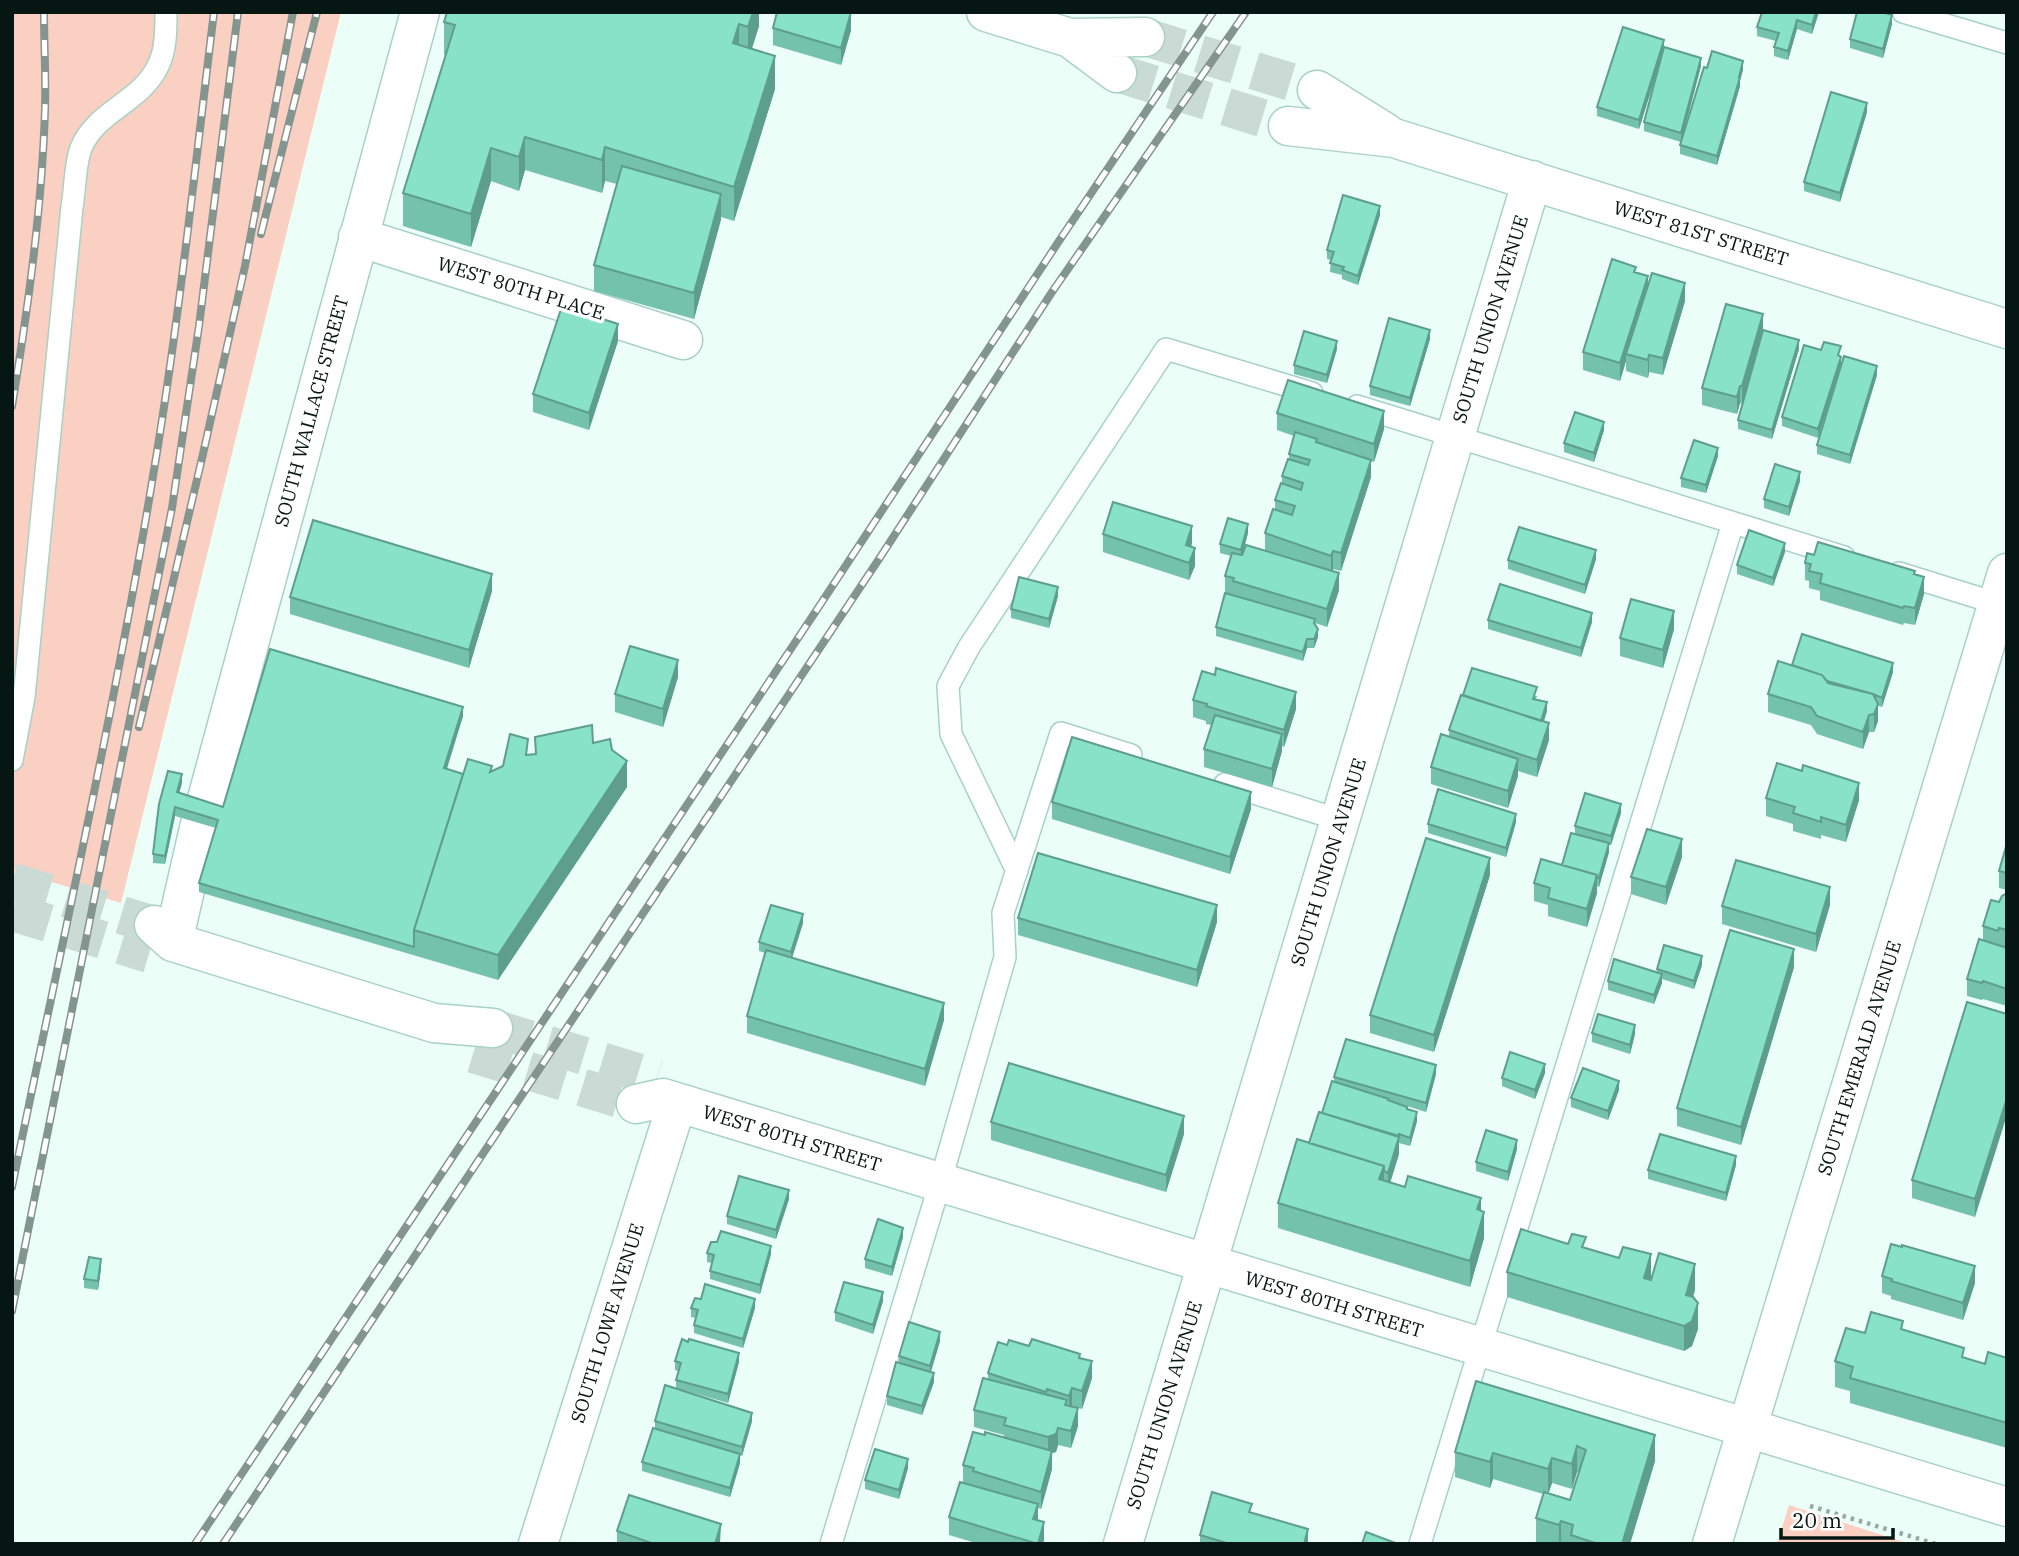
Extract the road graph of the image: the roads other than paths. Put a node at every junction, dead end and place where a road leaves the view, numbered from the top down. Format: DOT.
graph roads {
  1 [pos="166,12"];
  2 [pos="420,12"];
  3 [pos="986,12"];
  4 [pos="1903,12"];
  5 [pos="1145,37"];
  6 [pos="1070,38"];
  7 [pos="2007,43"];
  8 [pos="1117,73"];
  9 [pos="1317,90"];
  10 [pos="1288,126"];
  11 [pos="1394,138"];
  12 [pos="1532,180"];
  13 [pos="358,237"];
  14 [pos="2007,329"];
  15 [pos="683,340"];
  16 [pos="1455,436"];
  17 [pos="1733,523"];
  18 [pos="2004,594"];
  19 [pos="12,760"];
  20 [pos="1152,762"];
  21 [pos="1205,778"];
  22 [pos="1340,820"];
  23 [pos="1017,871"];
  24 [pos="483,1041"];
  25 [pos="658,1096"];
  26 [pos="940,1183"];
  27 [pos="1206,1265"];
  28 [pos="1480,1348"];
  29 [pos="1747,1429"];
  30 [pos="2007,1507"];
  31 [pos="538,1544"];
  32 [pos="831,1544"];
  33 [pos="1123,1544"];
  34 [pos="1420,1544"];
  35 [pos="1712,1544"];
  1 -- 19 [label="lane"];
  2 -- 13 [label="street, SOUTH WALLACE STREET"];
  3 -- 6 [label="street"];
  4 -- 7 [label="lane"];
  5 -- 6 [label="street"];
  6 -- 8 [label="street"];
  9 -- 11 [label="street, WEST 81ST STREET"];
  10 -- 11 [label="street, WEST 81ST STREET"];
  11 -- 12 [label="street, WEST 81ST STREET"];
  12 -- 14 [label="street, WEST 81ST STREET"];
  12 -- 16 [label="street, SOUTH UNION AVENUE"];
  13 -- 15 [label="street, WEST 80TH PLACE"];
  13 -- 24 [label="street, SOUTH WALLACE STREET"];
  16 -- 17 [label="lane"];
  16 -- 22 [label="street, SOUTH UNION AVENUE"];
  16 -- 23 [label="lane"];
  17 -- 18 [label="lane"];
  17 -- 28 [label="lane"];
  18 -- 29 [label="street, SOUTH EMERALD AVENUE"];
  20 -- 23 [label="lane"];
  21 -- 22 [label="lane"];
  22 -- 27 [label="street, SOUTH UNION AVENUE"];
  23 -- 26 [label="lane"];
  25 -- 26 [label="street, WEST 80TH STREET"];
  25 -- 31 [label="street, SOUTH LOWE AVENUE"];
  26 -- 27 [label="street, WEST 80TH STREET"];
  26 -- 32 [label="lane"];
  27 -- 28 [label="street, WEST 80TH STREET"];
  27 -- 33 [label="street, SOUTH UNION AVENUE"];
  28 -- 29 [label="street, WEST 80TH STREET"];
  28 -- 34 [label="lane"];
  29 -- 30 [label="street, WEST 80TH STREET"];
  29 -- 35 [label="street, SOUTH EMERALD AVENUE"];
}
